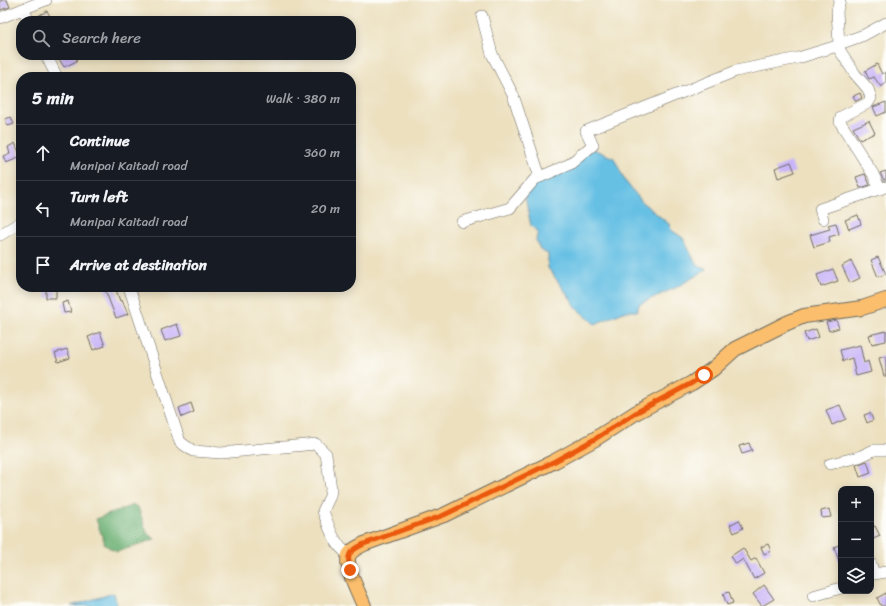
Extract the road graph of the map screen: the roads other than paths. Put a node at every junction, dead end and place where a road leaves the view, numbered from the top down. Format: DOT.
graph roads {
  1 [pos="46,0"];
  2 [pos="840,0"];
  3 [pos="23,10"];
  4 [pos="26,16"];
  5 [pos="482,16"];
  6 [pos="0,18"];
  7 [pos="886,23"];
  8 [pos="838,45"];
  9 [pos="48,60"];
  10 [pos="54,72"];
  11 [pos="540,177"];
  12 [pos="883,188"];
  13 [pos="823,219"];
  14 [pos="462,222"];
  15 [pos="16,225"];
  16 [pos="0,235"];
  17 [pos="131,292"];
  18 [pos="886,300"];
  19 [pos="886,450"];
  20 [pos="830,464"];
  21 [pos="348,555"];
  22 [pos="874,572"];
  23 [pos="886,572"];
  24 [pos="838,589"];
  25 [pos="814,596"];
  26 [pos="364,606"];
  1 -- 3 [label="street"];
  2 -- 8 [label="street"];
  3 -- 4 [label="street"];
  3 -- 6 [label="street"];
  5 -- 11 [label="street"];
  7 -- 8 [label="street"];
  8 -- 11 [label="street"];
  8 -- 12 [label="street"];
  9 -- 10 [label="street"];
  11 -- 14 [label="street"];
  12 -- 13 [label="street"];
  15 -- 16 [label="street"];
  17 -- 21 [label="street"];
  18 -- 21 [label="main road"];
  19 -- 20 [label="street"];
  21 -- 26 [label="main road"];
  22 -- 23 [label="street"];
  24 -- 25 [label="street"];
}
